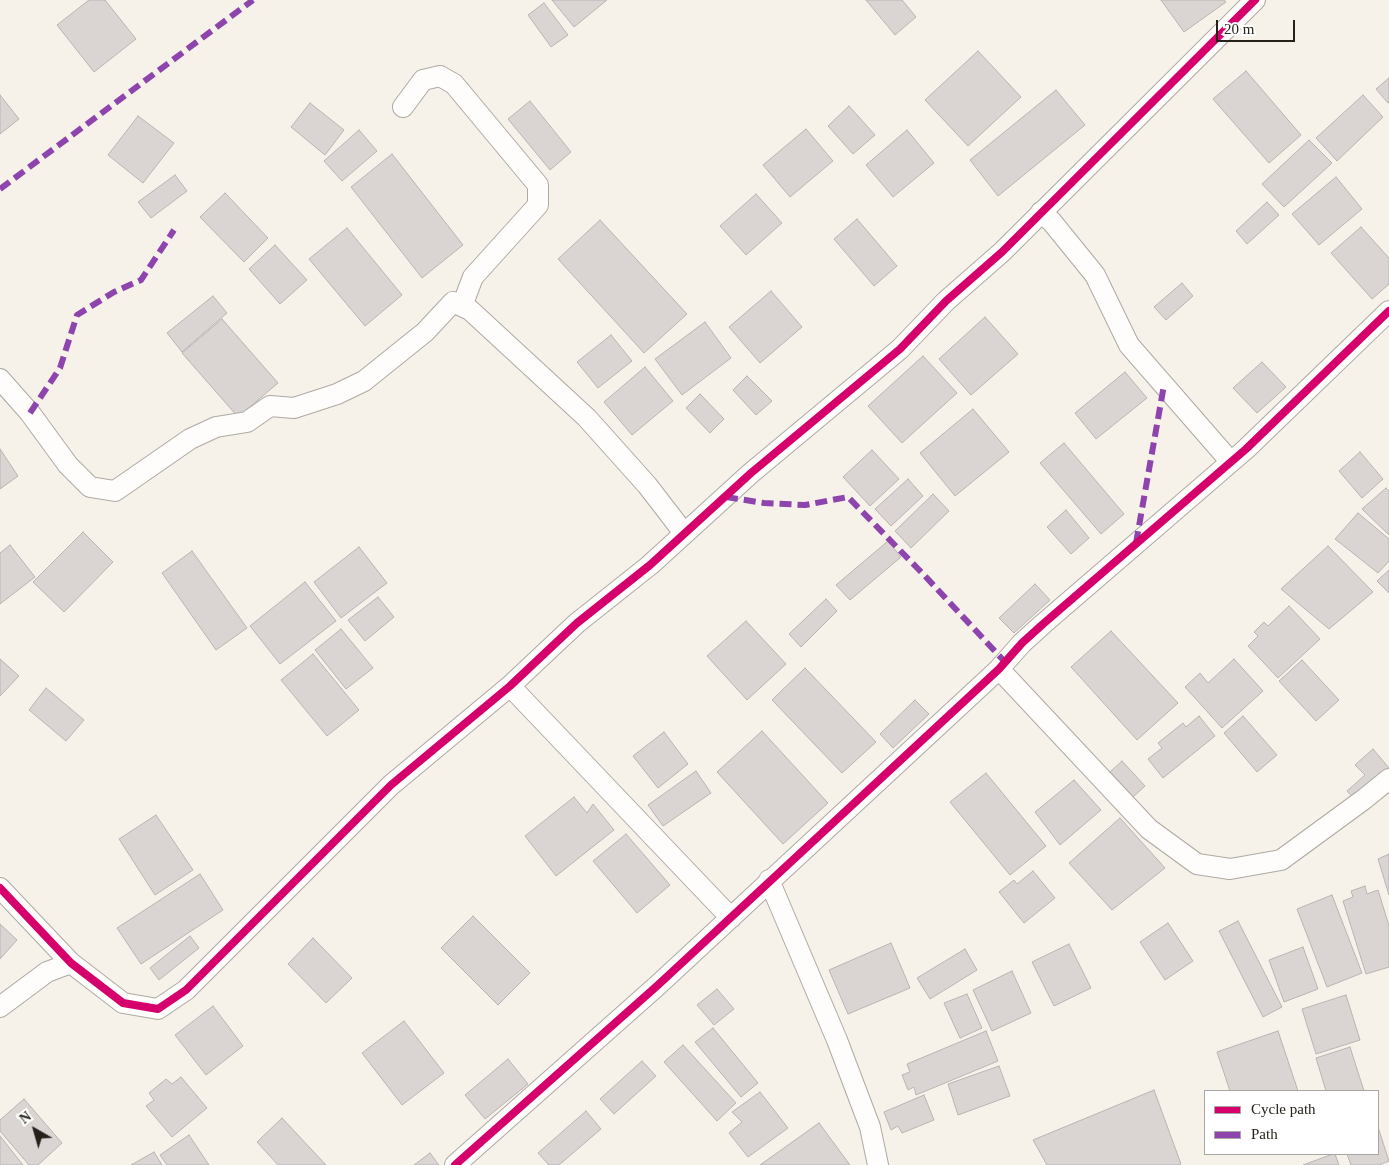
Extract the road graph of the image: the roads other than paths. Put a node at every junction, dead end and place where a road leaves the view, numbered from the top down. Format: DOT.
graph roads {
  1 [pos="1255,0"];
  2 [pos="403,107"];
  3 [pos="1041,212"];
  4 [pos="462,306"];
  5 [pos="1389,311"];
  6 [pos="0,379"];
  7 [pos="1230,461"];
  8 [pos="684,533"];
  9 [pos="999,669"];
  10 [pos="510,686"];
  11 [pos="1389,779"];
  12 [pos="769,880"];
  13 [pos="0,888"];
  14 [pos="731,918"];
  15 [pos="71,963"];
  16 [pos="0,1007"];
  17 [pos="455,1165"];
  18 [pos="878,1165"];
  1 -- 3 [label="street"];
  2 -- 4 [label="street"];
  3 -- 7 [label="street"];
  3 -- 8 [label="street"];
  4 -- 6 [label="street"];
  4 -- 8 [label="street"];
  5 -- 7 [label="street"];
  7 -- 9 [label="street"];
  8 -- 10 [label="street"];
  9 -- 11 [label="street"];
  9 -- 12 [label="street"];
  10 -- 14 [label="street"];
  10 -- 15 [label="street"];
  12 -- 14 [label="street"];
  12 -- 18 [label="street"];
  13 -- 15 [label="street"];
  14 -- 17 [label="street"];
  15 -- 16 [label="street"];
}
